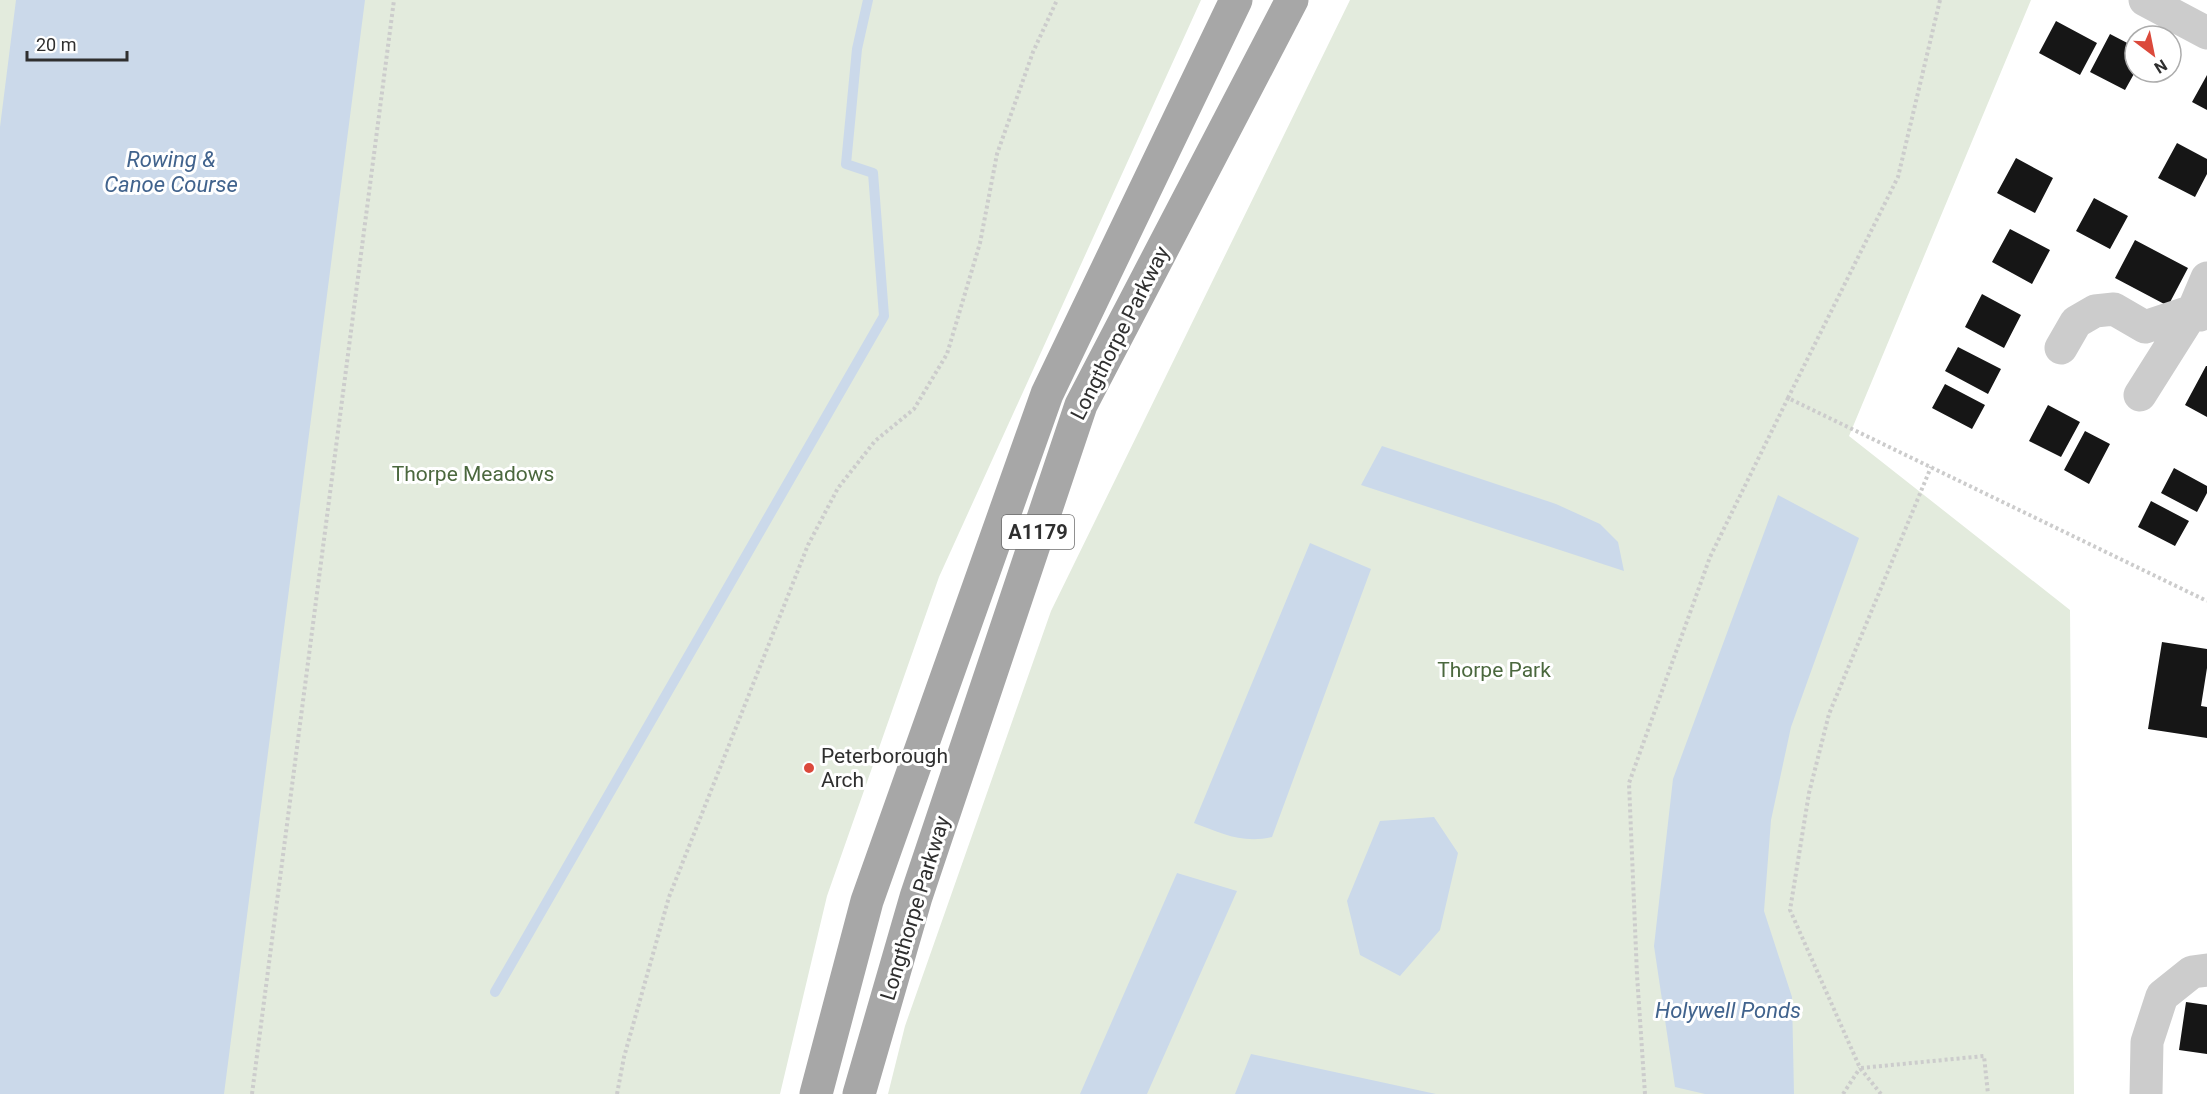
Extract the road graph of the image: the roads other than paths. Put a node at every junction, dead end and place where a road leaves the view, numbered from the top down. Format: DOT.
graph roads {
  1 [pos="1236,0"];
  2 [pos="1292,0"];
  3 [pos="2145,0"];
  4 [pos="2207,33"];
  5 [pos="2207,278"];
  6 [pos="2200,315"];
  7 [pos="2061,348"];
  8 [pos="2140,395"];
  9 [pos="2207,970"];
  10 [pos="816,1094"];
  11 [pos="859,1094"];
  12 [pos="2146,1094"];
  1 -- 10 [label="main road, Longthorpe Parkway / A1179"];
  2 -- 11 [label="main road, Longthorpe Parkway / A1179"];
  3 -- 4 [label="street"];
  5 -- 6 [label="street"];
  6 -- 7 [label="street"];
  6 -- 8 [label="street"];
  9 -- 12 [label="street"];
}
